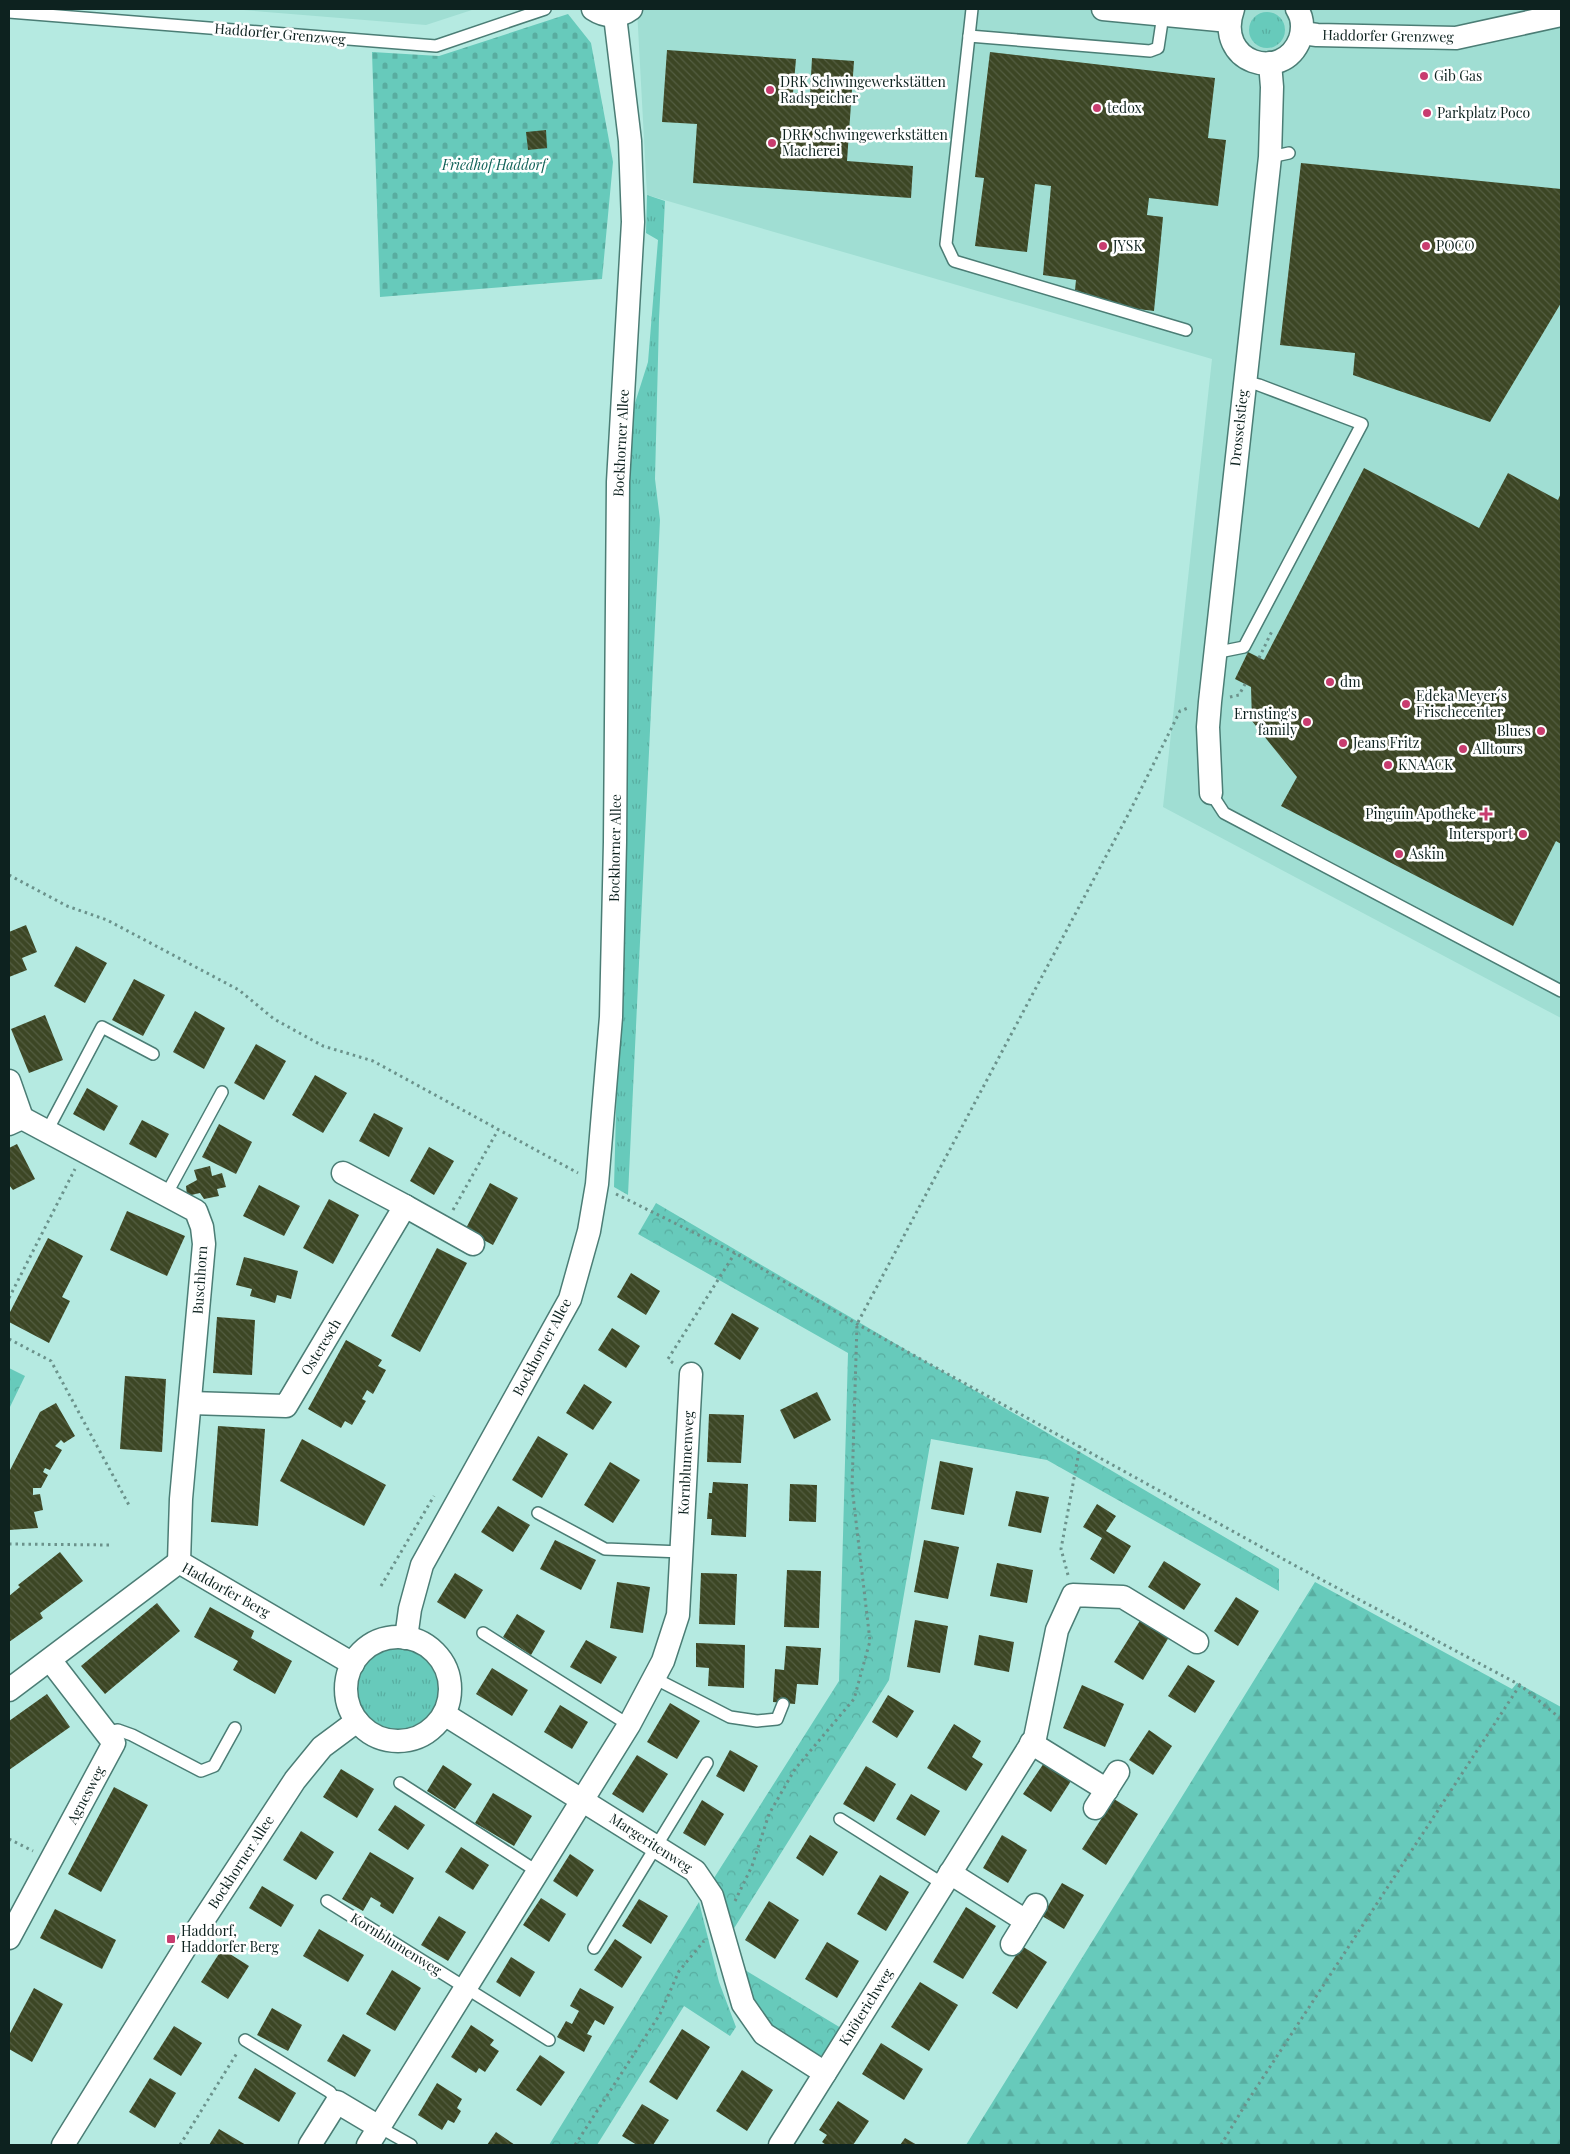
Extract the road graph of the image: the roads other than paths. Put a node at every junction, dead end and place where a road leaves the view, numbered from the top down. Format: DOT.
graph roads {
  1 [pos="545,9"];
  2 [pos="593,9"];
  3 [pos="972,9"];
  4 [pos="1103,9"];
  5 [pos="1297,9"];
  6 [pos="9,12"];
  7 [pos="623,12"];
  8 [pos="1163,15"];
  9 [pos="1231,15"];
  10 [pos="1561,15"];
  11 [pos="1302,33"];
  12 [pos="969,36"];
  13 [pos="1270,64"];
  14 [pos="1186,330"];
  15 [pos="1244,381"];
  16 [pos="1214,653"];
  17 [pos="1211,793"];
  18 [pos="1561,991"];
  19 [pos="153,1054"];
  20 [pos="9,1081"];
  21 [pos="222,1092"];
  22 [pos="15,1121"];
  23 [pos="47,1131"];
  24 [pos="343,1173"];
  25 [pos="166,1195"];
  26 [pos="405,1206"];
  27 [pos="473,1244"];
  28 [pos="691,1374"];
  29 [pos="190,1403"];
  30 [pos="538,1513"];
  31 [pos="682,1552"];
  32 [pos="179,1562"];
  33 [pos="482,1633"];
  34 [pos="406,1638"];
  35 [pos="1197,1642"];
  36 [pos="50,1660"];
  37 [pos="353,1664"];
  38 [pos="654,1678"];
  39 [pos="9,1690"];
  40 [pos="783,1704"];
  41 [pos="444,1714"];
  42 [pos="358,1721"];
  43 [pos="629,1725"];
  44 [pos="235,1728"];
  45 [pos="106,1732"];
  46 [pos="1031,1743"];
  47 [pos="707,1763"];
  48 [pos="400,1783"];
  49 [pos="1107,1790"];
  50 [pos="583,1800"];
  51 [pos="840,1818"];
  52 [pos="656,1846"];
  53 [pos="538,1872"];
  54 [pos="947,1879"];
  55 [pos="327,1901"];
  56 [pos="9,1938"];
  57 [pos="1012,1944"];
  58 [pos="594,1948"];
  59 [pos="466,1988"];
  60 [pos="245,2040"];
  61 [pos="549,2040"];
  62 [pos="825,2073"];
  63 [pos="337,2102"];
  64 [pos="373,2136"];
  65 [pos="784,2144"];
  66 [pos="63,2145"];
  67 [pos="310,2145"];
  68 [pos="411,2145"];
  1 -- 6 [label="lane, Haddorfer Grenzweg"];
  2 -- 7 [label="street"];
  3 -- 12 [label="lane"];
  4 -- 8 [label="street"];
  5 -- 11 [label="street"];
  7 -- 34 [label="street, Bockhorner Allee"];
  8 -- 9 [label="street"];
  8 -- 12 [label="lane"];
  9 -- 13 [label="street"];
  10 -- 11 [label="street, Haddorfer Grenzweg"];
  11 -- 13 [label="street"];
  12 -- 14 [label="lane"];
  13 -- 15 [label="street, Drosselstieg"];
  15 -- 16 [label="street, Drosselstieg"];
  15 -- 16 [label="lane"];
  16 -- 17 [label="street, Drosselstieg"];
  17 -- 18 [label="lane"];
  19 -- 23 [label="lane"];
  20 -- 22 [label="street"];
  21 -- 25 [label="lane"];
  22 -- 23 [label="street, Buschhorn"];
  23 -- 25 [label="street, Buschhorn"];
  24 -- 26 [label="street"];
  25 -- 29 [label="street, Buschhorn"];
  26 -- 27 [label="street"];
  26 -- 29 [label="street, Osteresch"];
  28 -- 31 [label="street, Kornblumenweg"];
  29 -- 32 [label="street, Buschhorn"];
  30 -- 31 [label="lane"];
  31 -- 38 [label="street, Kornblumenweg"];
  32 -- 36 [label="street, Haddorfer Berg"];
  32 -- 37 [label="street, Haddorfer Berg"];
  33 -- 43 [label="lane"];
  34 -- 37 [label="street"];
  34 -- 41 [label="street"];
  35 -- 46 [label="street, Knöterichweg"];
  36 -- 39 [label="street, Haddorfer Berg"];
  36 -- 45 [label="street"];
  37 -- 42 [label="street"];
  38 -- 40 [label="lane"];
  38 -- 43 [label="street, Kornblumenweg"];
  41 -- 42 [label="street"];
  41 -- 50 [label="street, Margeritenweg"];
  42 -- 66 [label="street, Bockhorner Allee"];
  43 -- 50 [label="street, Kornblumenweg"];
  44 -- 45 [label="lane"];
  45 -- 56 [label="street, Agnesweg"];
  46 -- 49 [label="street"];
  46 -- 54 [label="street, Knöterichweg"];
  47 -- 52 [label="lane"];
  48 -- 53 [label="lane"];
  50 -- 52 [label="street, Margeritenweg"];
  50 -- 53 [label="street, Kornblumenweg"];
  51 -- 54 [label="lane"];
  52 -- 58 [label="lane"];
  52 -- 62 [label="street, Margeritenweg"];
  53 -- 59 [label="street, Kornblumenweg"];
  54 -- 57 [label="street"];
  54 -- 62 [label="street, Knöterichweg"];
  55 -- 59 [label="lane, Kornblumenweg"];
  59 -- 61 [label="lane, Kornblumenweg"];
  59 -- 64 [label="street, Kornblumenweg"];
  60 -- 63 [label="lane"];
  62 -- 65 [label="street, Knöterichweg"];
  63 -- 64 [label="street"];
  63 -- 67 [label="street"];
  64 -- 68 [label="lane"];
}
